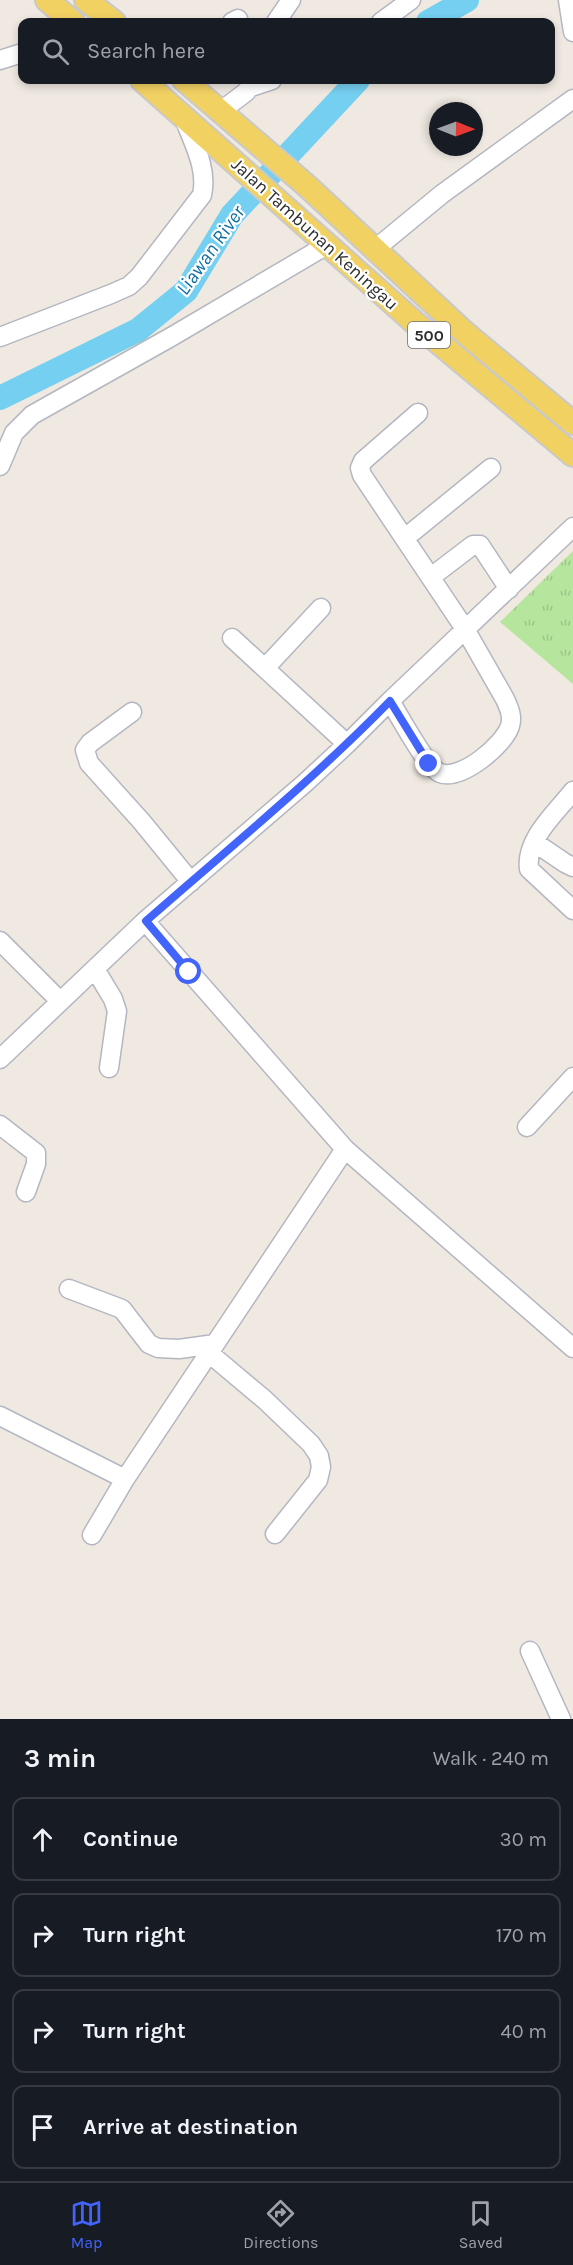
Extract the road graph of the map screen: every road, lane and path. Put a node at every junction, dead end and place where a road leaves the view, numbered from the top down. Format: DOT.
graph roads {
  1 [pos="47,0"];
  2 [pos="291,0"];
  3 [pos="411,0"];
  4 [pos="568,0"];
  5 [pos="65,18"];
  6 [pos="279,18"];
  7 [pos="386,18"];
  8 [pos="573,32"];
  9 [pos="18,54"];
  10 [pos="0,60"];
  11 [pos="189,84"];
  12 [pos="252,84"];
  13 [pos="160,88"];
  14 [pos="573,99"];
  15 [pos="221,111"];
  16 [pos="183,116"];
  17 [pos="327,245"];
  18 [pos="374,250"];
  19 [pos="0,338"];
  20 [pos="418,413"];
  21 [pos="573,423"];
  22 [pos="573,455"];
  23 [pos="0,466"];
  24 [pos="490,468"];
  25 [pos="573,527"];
  26 [pos="405,538"];
  27 [pos="431,577"];
  28 [pos="509,589"];
  29 [pos="321,608"];
  30 [pos="465,630"];
  31 [pos="232,638"];
  32 [pos="265,668"];
  33 [pos="390,701"];
  34 [pos="132,712"];
  35 [pos="348,744"];
  36 [pos="571,796"];
  37 [pos="534,842"];
  38 [pos="573,867"];
  39 [pos="190,882"];
  40 [pos="573,910"];
  41 [pos="146,921"];
  42 [pos="0,941"];
  43 [pos="95,969"];
  44 [pos="60,1000"];
  45 [pos="0,1059"];
  46 [pos="109,1068"];
  47 [pos="573,1077"];
  48 [pos="0,1125"];
  49 [pos="527,1127"];
  50 [pos="345,1149"];
  51 [pos="26,1192"];
  52 [pos="69,1289"];
  53 [pos="212,1348"];
  54 [pos="573,1348"];
  55 [pos="0,1416"];
  56 [pos="125,1479"];
  57 [pos="274,1534"];
  58 [pos="92,1535"];
  59 [pos="530,1651"];
  60 [pos="561,1719"];
  1 -- 5 [label="main road"];
  2 -- 6 [label="street"];
  3 -- 7 [label="street"];
  4 -- 8 [label="street"];
  9 -- 10 [label="street"];
  11 -- 15 [label="main road, Jalan Tambunan Keningau / 500"];
  12 -- 15 [label="street"];
  13 -- 16 [label="main road, Jalan Tambunan Keningau / 500"];
  14 -- 18 [label="street"];
  15 -- 18 [label="main road, Jalan Tambunan Keningau / 500"];
  16 -- 17 [label="main road, Jalan Tambunan Keningau / 500"];
  16 -- 19 [label="street"];
  17 -- 22 [label="main road, Jalan Tambunan Keningau / 500"];
  17 -- 23 [label="street"];
  18 -- 21 [label="main road, Jalan Tambunan Keningau / 500"];
  20 -- 26 [label="street"];
  24 -- 26 [label="street"];
  25 -- 28 [label="street"];
  26 -- 27 [label="street"];
  27 -- 28 [label="street"];
  27 -- 30 [label="street"];
  28 -- 30 [label="street"];
  29 -- 32 [label="street"];
  30 -- 33 [label="street"];
  30 -- 33 [label="street"];
  31 -- 32 [label="street"];
  32 -- 35 [label="street"];
  33 -- 35 [label="street"];
  34 -- 39 [label="street"];
  35 -- 39 [label="street"];
  36 -- 37 [label="street"];
  37 -- 38 [label="street"];
  37 -- 40 [label="street"];
  39 -- 41 [label="street"];
  41 -- 43 [label="street"];
  41 -- 50 [label="street"];
  42 -- 44 [label="street"];
  43 -- 44 [label="street"];
  43 -- 46 [label="street"];
  44 -- 45 [label="street"];
  47 -- 49 [label="street"];
  48 -- 51 [label="street"];
  50 -- 53 [label="street"];
  50 -- 54 [label="street"];
  52 -- 53 [label="street"];
  53 -- 56 [label="street"];
  53 -- 57 [label="street"];
  55 -- 56 [label="street"];
  56 -- 58 [label="street"];
  59 -- 60 [label="street"];
}
